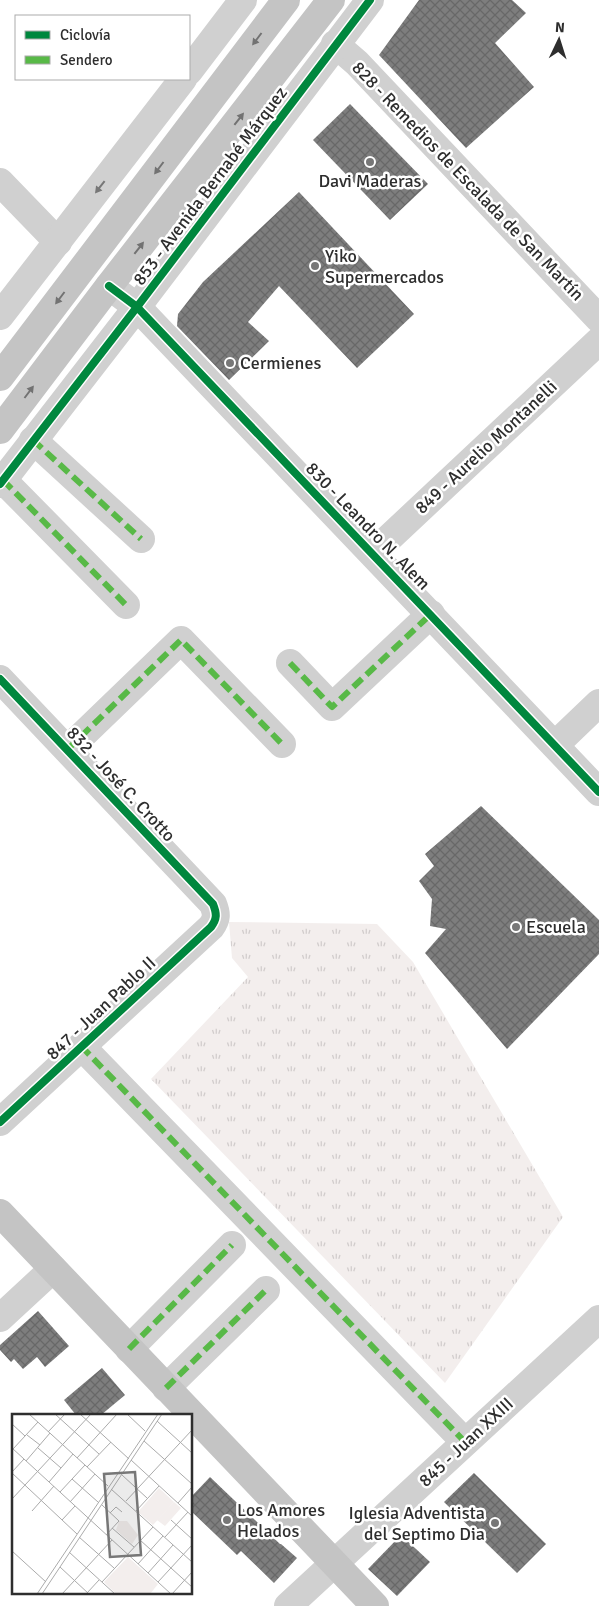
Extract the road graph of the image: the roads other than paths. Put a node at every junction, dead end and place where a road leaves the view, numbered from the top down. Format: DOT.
graph roads {
  1 [pos="243,0"];
  2 [pos="286,0"];
  3 [pos="331,0"];
  4 [pos="370,0"];
  5 [pos="335,44"];
  6 [pos="190,70"];
  7 [pos="182,80"];
  8 [pos="0,182"];
  9 [pos="58,242"];
  10 [pos="109,286"];
  11 [pos="137,307"];
  12 [pos="0,316"];
  13 [pos="599,319"];
  14 [pos="599,341"];
  15 [pos="0,377"];
  16 [pos="0,430"];
  17 [pos="34,440"];
  18 [pos="2,482"];
  19 [pos="141,539"];
  20 [pos="373,553"];
  21 [pos="126,605"];
  22 [pos="431,614"];
  23 [pos="290,663"];
  24 [pos="0,679"];
  25 [pos="599,703"];
  26 [pos="282,744"];
  27 [pos="555,745"];
  28 [pos="68,749"];
  29 [pos="599,792"];
  30 [pos="217,914"];
  31 [pos="81,1046"];
  32 [pos="0,1122"];
  33 [pos="0,1213"];
  34 [pos="232,1245"];
  35 [pos="53,1269"];
  36 [pos="266,1290"];
  37 [pos="0,1318"];
  38 [pos="599,1319"];
  39 [pos="129,1349"];
  40 [pos="166,1388"];
  41 [pos="191,1414"];
  42 [pos="192,1415"];
  43 [pos="465,1442"];
  44 [pos="334,1564"];
  45 [pos="288,1606"];
  46 [pos="375,1606"];
  1 -- 6 [label="street"];
  2 -- 15 [label="main road, one-way"];
  10 -- 3 [label="main road, 853 - Avenida Bernabé Márquez, one-way"];
  4 -- 5 [label="street, 853 - Avenida Bernabé Márquez"];
  5 -- 11 [label="street, 853 - Avenida Bernabé Márquez"];
  5 -- 13 [label="street, 828 - Remedios de Escalada de San Martín"];
  7 -- 9 [label="street, one-way"];
  8 -- 9 [label="street"];
  9 -- 12 [label="street"];
  10 -- 11 [label="street, 830 - Leandro N. Alem"];
  16 -- 10 [label="main road, 853 - Avenida Bernabé Márquez, one-way"];
  11 -- 17 [label="street, 853 - Avenida Bernabé Márquez"];
  11 -- 20 [label="street, 830 - Leandro N. Alem"];
  14 -- 20 [label="street, 849 - Aurelio Montanelli"];
  17 -- 18 [label="street, 853 - Avenida Bernabé Márquez"];
  17 -- 19 [label="street"];
  18 -- 21 [label="street"];
  20 -- 22 [label="street, 830 - Leandro N. Alem"];
  22 -- 23 [label="street"];
  22 -- 27 [label="street, 830 - Leandro N. Alem"];
  24 -- 28 [label="street, 832 - José C. Crotto"];
  25 -- 27 [label="street"];
  26 -- 28 [label="street"];
  27 -- 29 [label="street, 830 - Leandro N. Alem"];
  28 -- 30 [label="street, 832 - José C. Crotto"];
  30 -- 31 [label="street, 847 - Juan Pablo II"];
  31 -- 32 [label="street, 847 - Juan Pablo II"];
  31 -- 43 [label="street"];
  33 -- 35 [label="main road"];
  34 -- 39 [label="street"];
  35 -- 37 [label="street"];
  35 -- 39 [label="main road"];
  36 -- 40 [label="street"];
  38 -- 43 [label="street, 845 - Juan XXIII"];
  39 -- 40 [label="main road"];
  40 -- 41 [label="main road"];
  42 -- 44 [label="main road"];
  43 -- 44 [label="street, 845 - Juan XXIII"];
  44 -- 45 [label="street, 845 - Juan XXIII"];
  44 -- 46 [label="main road"];
}
